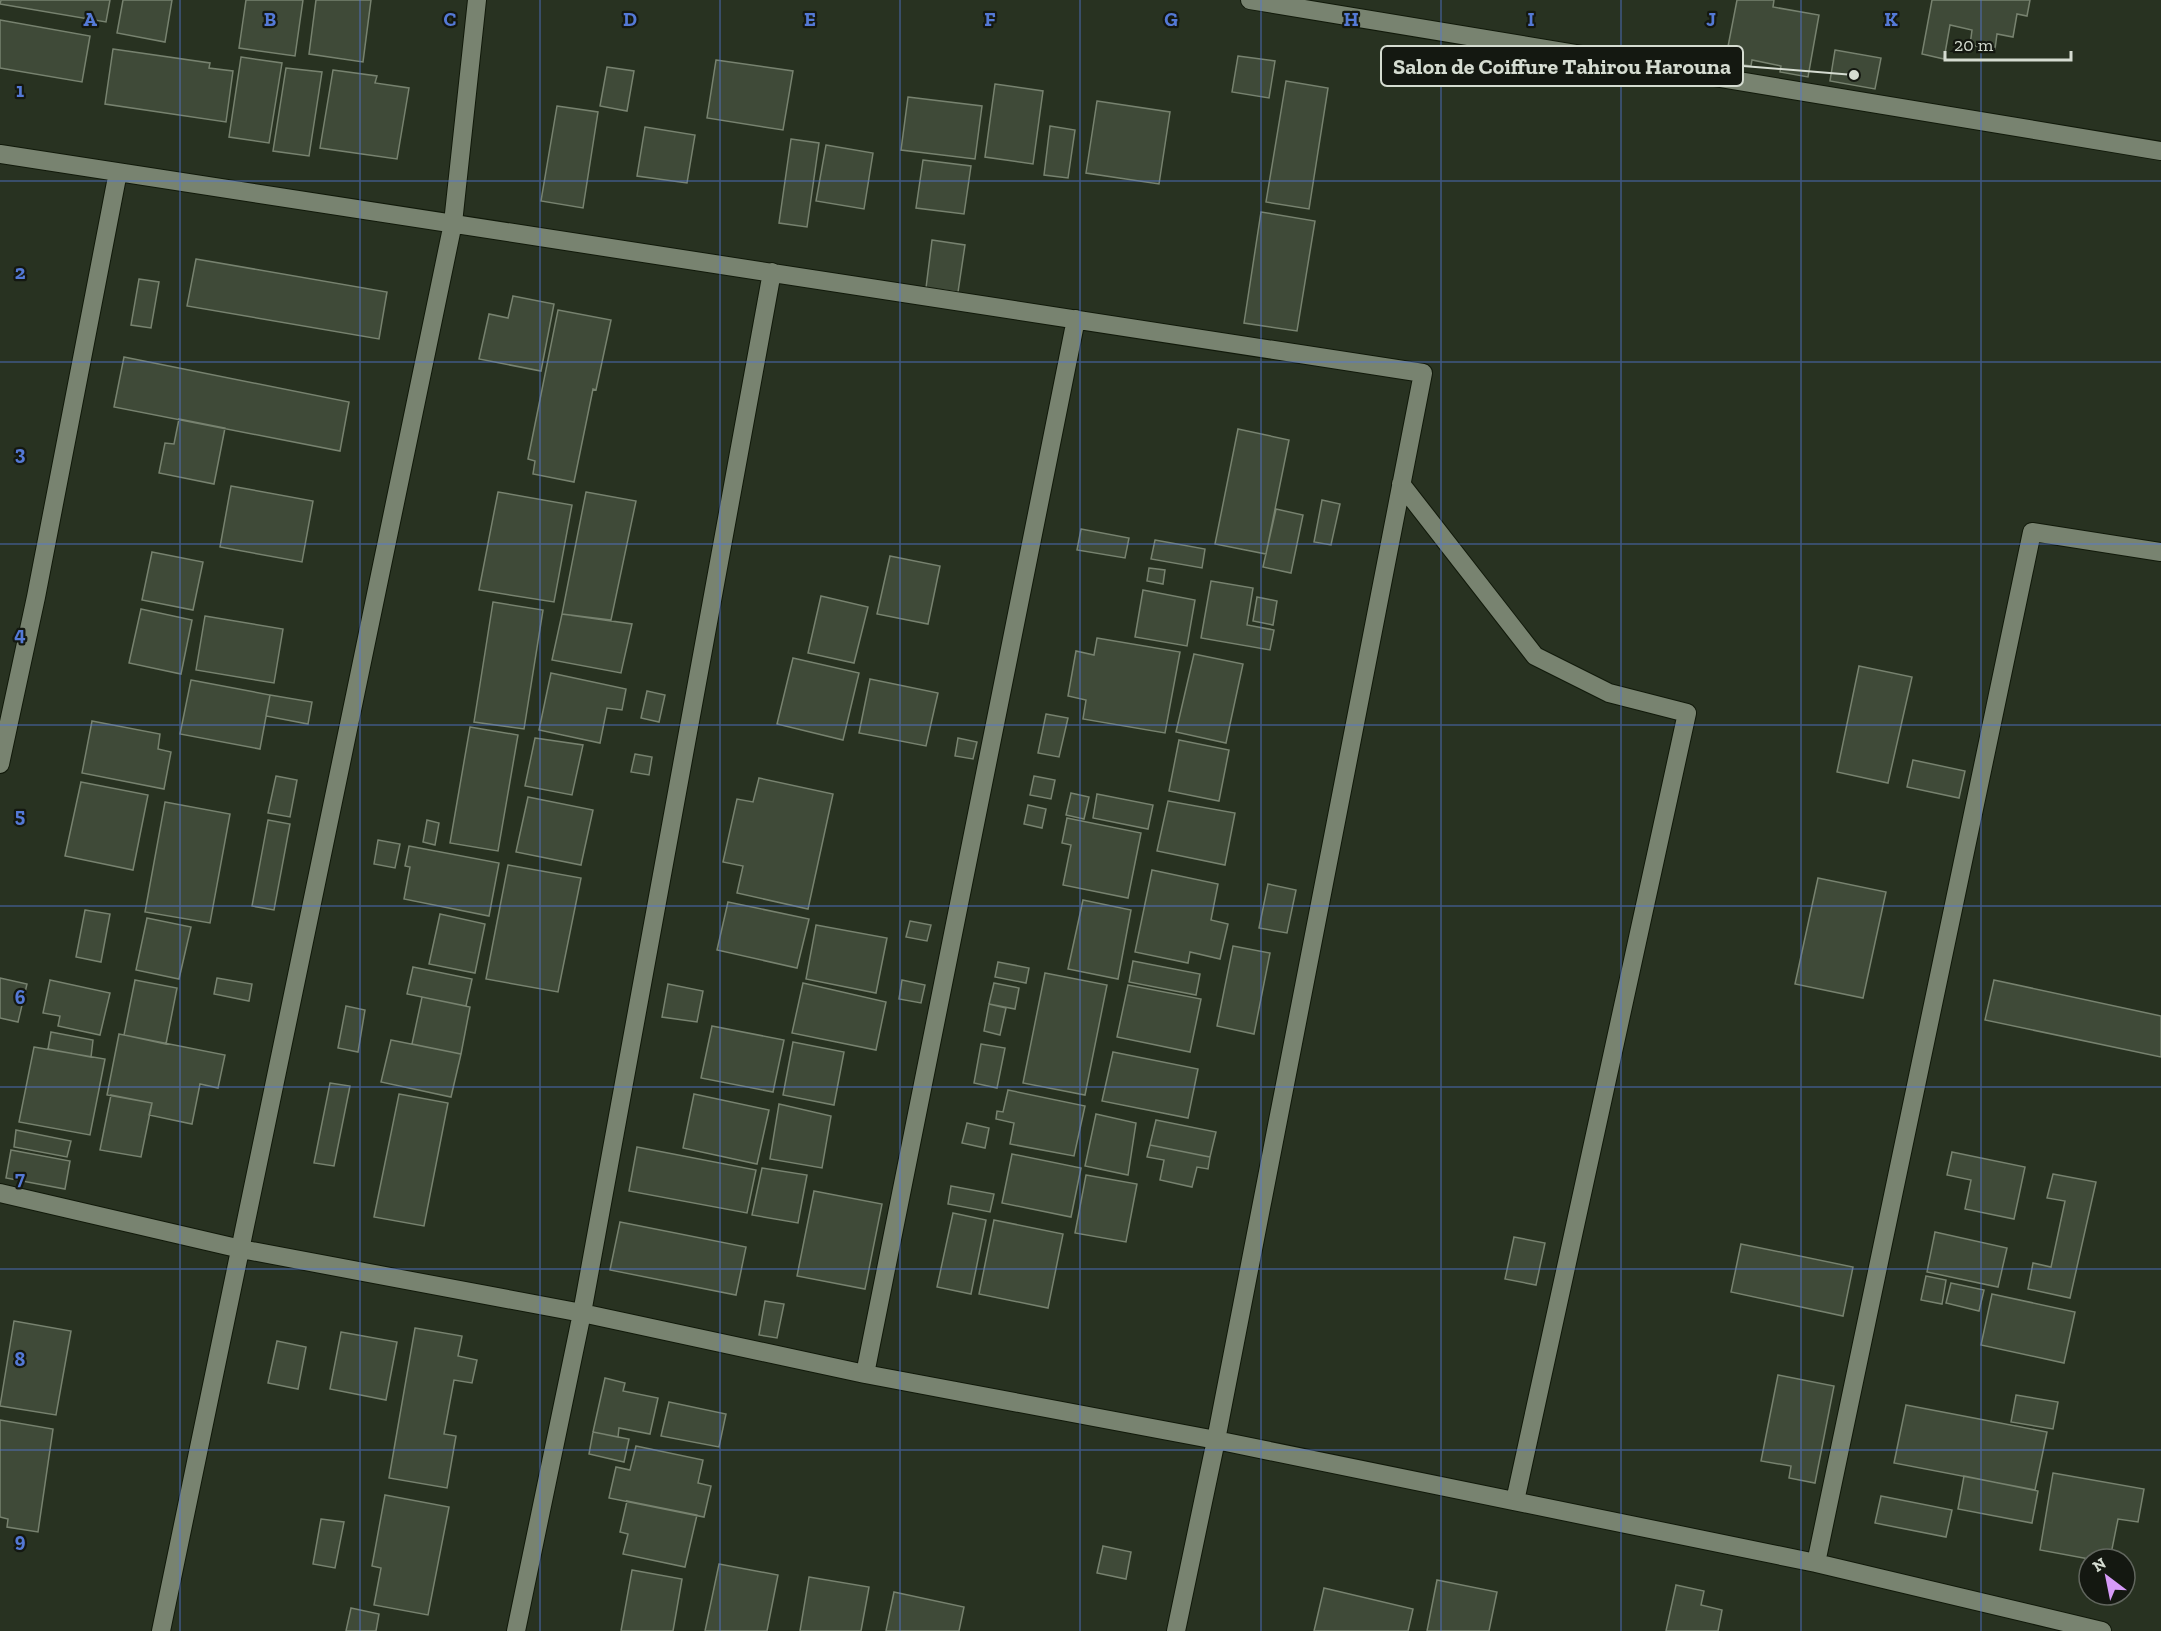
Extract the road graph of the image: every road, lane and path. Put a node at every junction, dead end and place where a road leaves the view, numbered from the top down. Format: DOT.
graph roads {
  1 [pos="477,0"];
  2 [pos="1250,0"];
  3 [pos="2161,151"];
  4 [pos="0,154"];
  5 [pos="118,172"];
  6 [pos="453,224"];
  7 [pos="772,272"];
  8 [pos="1076,319"];
  9 [pos="1401,484"];
  10 [pos="2161,552"];
  11 [pos="0,764"];
  12 [pos="0,1193"];
  13 [pos="241,1249"];
  14 [pos="582,1312"];
  15 [pos="865,1374"];
  16 [pos="1216,1440"];
  17 [pos="1515,1501"];
  18 [pos="1816,1563"];
  19 [pos="161,1631"];
  20 [pos="516,1631"];
  21 [pos="1176,1631"];
  22 [pos="2102,1631"];
  1 -- 6 [label="street"];
  2 -- 3 [label="street"];
  4 -- 5 [label="street"];
  5 -- 6 [label="street"];
  5 -- 11 [label="street"];
  6 -- 7 [label="street"];
  6 -- 13 [label="street"];
  7 -- 8 [label="street"];
  7 -- 14 [label="street"];
  8 -- 9 [label="street"];
  8 -- 15 [label="street"];
  9 -- 16 [label="street"];
  9 -- 17 [label="street"];
  10 -- 18 [label="street"];
  12 -- 13 [label="street"];
  13 -- 14 [label="street"];
  13 -- 19 [label="street"];
  14 -- 15 [label="street"];
  14 -- 20 [label="street"];
  15 -- 16 [label="street"];
  16 -- 17 [label="street"];
  16 -- 21 [label="street"];
  17 -- 18 [label="street"];
  18 -- 22 [label="street"];
}
